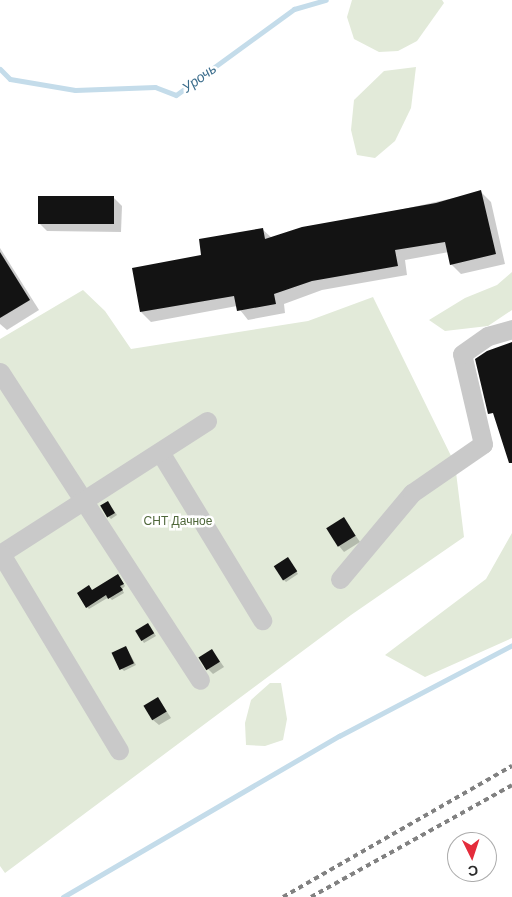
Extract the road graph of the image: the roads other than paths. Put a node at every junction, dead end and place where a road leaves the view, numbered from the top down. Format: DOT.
graph roads {
  1 [pos="512,329"];
  2 [pos="0,372"];
  3 [pos="207,422"];
  4 [pos="160,452"];
  5 [pos="83,501"];
  6 [pos="0,554"];
  7 [pos="340,579"];
  8 [pos="262,620"];
  9 [pos="200,680"];
  10 [pos="119,750"];
  1 -- 7 [label="street"];
  2 -- 5 [label="street"];
  3 -- 4 [label="street"];
  4 -- 5 [label="street"];
  4 -- 8 [label="street"];
  5 -- 6 [label="street"];
  5 -- 9 [label="street"];
  6 -- 10 [label="street"];
}
